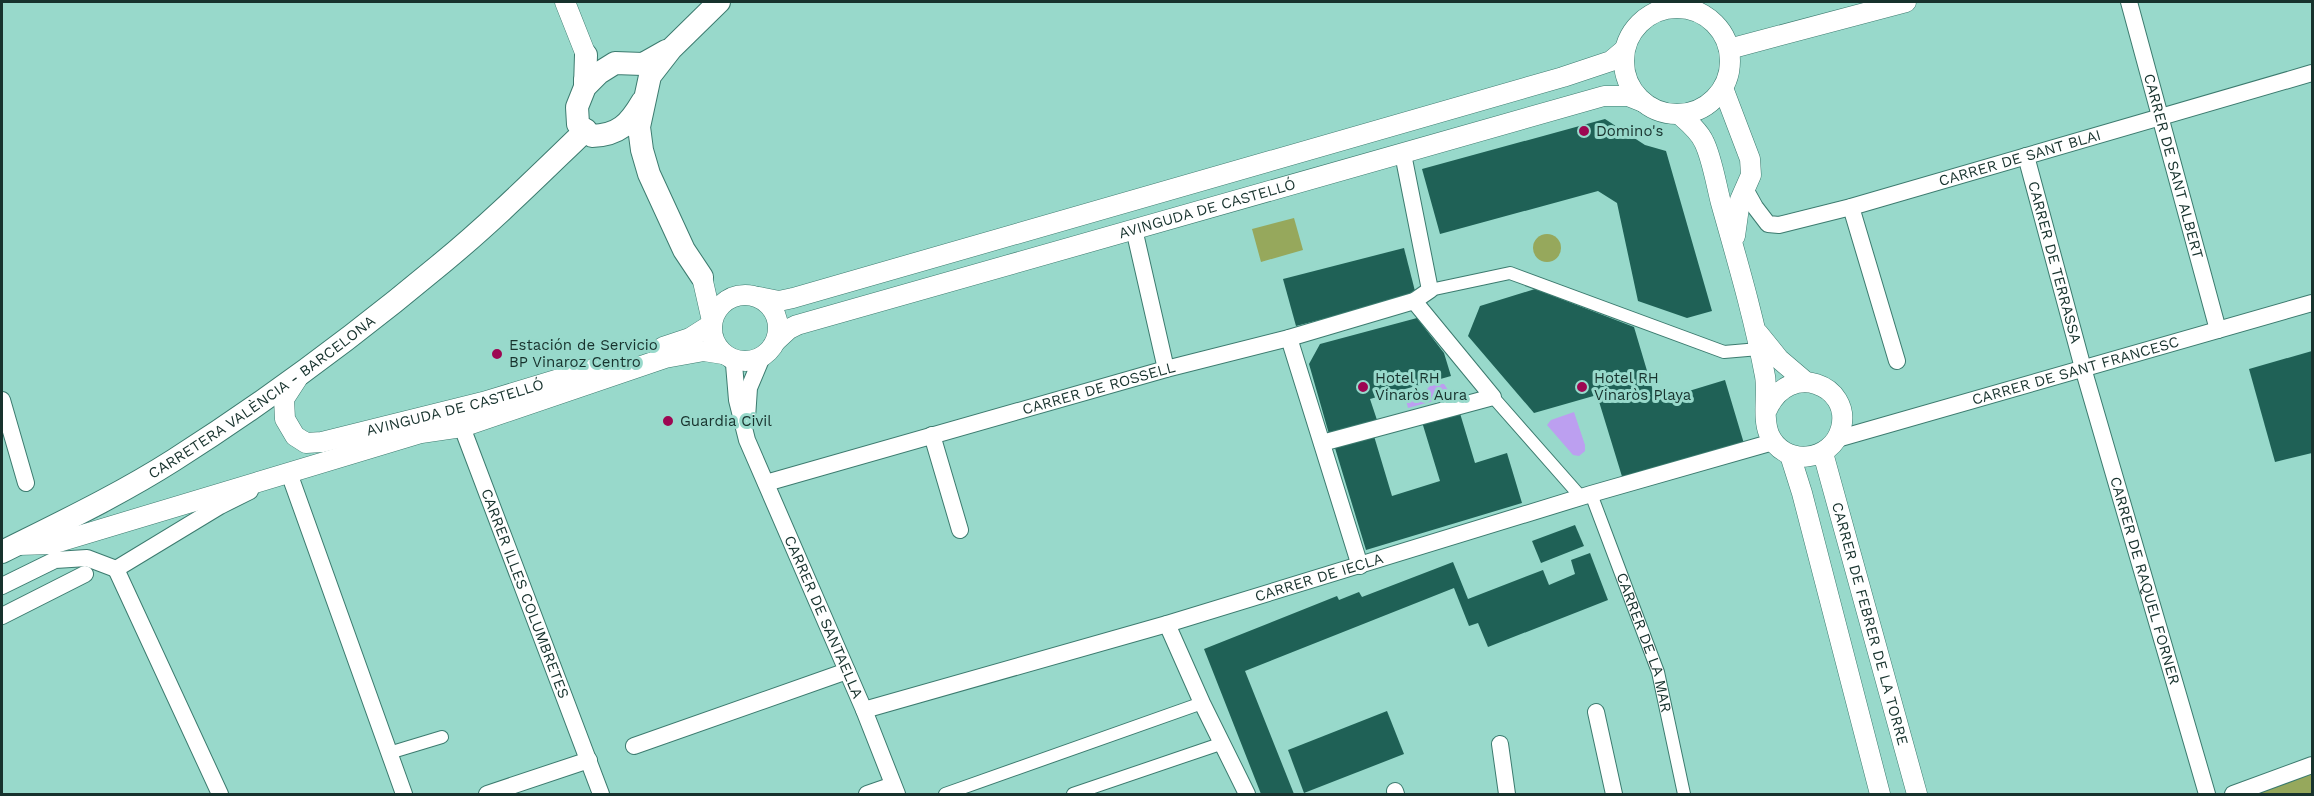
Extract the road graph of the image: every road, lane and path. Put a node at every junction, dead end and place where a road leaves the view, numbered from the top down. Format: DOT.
graph roads {
  1 [pos="565,2"];
  2 [pos="719,2"];
  3 [pos="1906,2"];
  4 [pos="2129,2"];
  5 [pos="1659,6"];
  6 [pos="671,49"];
  7 [pos="1729,49"];
  8 [pos="1624,50"];
  9 [pos="585,71"];
  10 [pos="2313,73"];
  11 [pos="1723,88"];
  12 [pos="648,93"];
  13 [pos="1643,102"];
  14 [pos="1680,115"];
  15 [pos="2162,117"];
  16 [pos="585,130"];
  17 [pos="609,136"];
  18 [pos="1403,153"];
  19 [pos="2026,156"];
  20 [pos="649,174"];
  21 [pos="1745,189"];
  22 [pos="1851,207"];
  23 [pos="1134,229"];
  24 [pos="1734,248"];
  25 [pos="702,277"];
  26 [pos="1430,290"];
  27 [pos="738,295"];
  28 [pos="759,297"];
  29 [pos="1414,301"];
  30 [pos="2313,303"];
  31 [pos="712,322"];
  32 [pos="1755,328"];
  33 [pos="2218,330"];
  34 [pos="1289,338"];
  35 [pos="776,342"];
  36 [pos="1759,349"];
  37 [pos="726,356"];
  38 [pos="762,357"];
  39 [pos="1897,361"];
  40 [pos="2083,368"];
  41 [pos="1166,369"];
  42 [pos="301,373"];
  43 [pos="1806,382"];
  44 [pos="1493,397"];
  45 [pos="2,400"];
  46 [pos="1767,410"];
  47 [pos="462,427"];
  48 [pos="932,435"];
  49 [pos="747,440"];
  50 [pos="1773,442"];
  51 [pos="1322,443"];
  52 [pos="1830,446"];
  53 [pos="1790,455"];
  54 [pos="289,473"];
  55 [pos="26,483"];
  56 [pos="766,483"];
  57 [pos="1586,496"];
  58 [pos="960,530"];
  59 [pos="8,549"];
  60 [pos="1360,566"];
  61 [pos="116,569"];
  62 [pos="86,574"];
  63 [pos="2,585"];
  64 [pos="2,616"];
  65 [pos="1167,624"];
  66 [pos="847,671"];
  67 [pos="1202,704"];
  68 [pos="864,710"];
  69 [pos="1596,712"];
  70 [pos="441,736"];
  71 [pos="1223,743"];
  72 [pos="1500,744"];
  73 [pos="634,746"];
  74 [pos="389,753"];
  75 [pos="589,760"];
  76 [pos="2313,765"];
  77 [pos="530,788"];
  78 [pos="895,790"];
  79 [pos="220,795"];
  80 [pos="404,795"];
  81 [pos="487,795"];
  82 [pos="601,795"];
  83 [pos="867,795"];
  84 [pos="945,795"];
  85 [pos="1073,795"];
  86 [pos="1247,795"];
  87 [pos="1507,795"];
  88 [pos="1614,795"];
  89 [pos="1684,795"];
  90 [pos="1880,795"];
  91 [pos="1917,795"];
  92 [pos="2207,795"];
  93 [pos="2233,795"];
  1 -- 9 [label="street"];
  2 -- 6 [label="main road"];
  3 -- 7 [label="street"];
  4 -- 15 [label="street, CARRER DE SANT ALBERT"];
  5 -- 7 [label="street"];
  5 -- 8 [label="street"];
  6 -- 9 [label="main road"];
  6 -- 12 [label="main road"];
  7 -- 11 [label="street"];
  8 -- 13 [label="street"];
  8 -- 28 [label="street, AVINGUDA DE CASTELLÓ"];
  9 -- 16 [label="main road"];
  10 -- 15 [label="street, CARRER DE SANT BLAI"];
  11 -- 14 [label="street"];
  11 -- 21 [label="street"];
  12 -- 17 [label="main road"];
  12 -- 20 [label="main road"];
  13 -- 14 [label="street"];
  13 -- 18 [label="street, AVINGUDA DE CASTELLÓ"];
  14 -- 24 [label="street"];
  15 -- 19 [label="street, CARRER DE SANT BLAI"];
  15 -- 33 [label="street, CARRER DE SANT ALBERT"];
  16 -- 17 [label="main road"];
  16 -- 42 [label="main road, CARRETERA VALÈNCIA - BARCELONA"];
  17 -- 20 [label="main road"];
  18 -- 23 [label="street, AVINGUDA DE CASTELLÓ"];
  18 -- 26 [label="street"];
  19 -- 22 [label="street, CARRER DE SANT BLAI"];
  19 -- 40 [label="street, CARRER DE TERRASSA"];
  20 -- 25 [label="main road"];
  21 -- 22 [label="street, CARRER DE SANT BLAI"];
  21 -- 24 [label="street"];
  22 -- 39 [label="street"];
  23 -- 35 [label="street, AVINGUDA DE CASTELLÓ"];
  23 -- 41 [label="street"];
  24 -- 32 [label="street"];
  25 -- 27 [label="street"];
  25 -- 31 [label="street"];
  26 -- 29 [label="street, CARRER DE ROSSELL"];
  26 -- 36 [label="street"];
  27 -- 28 [label="street"];
  27 -- 31 [label="street"];
  28 -- 35 [label="street"];
  29 -- 34 [label="street, CARRER DE ROSSELL"];
  29 -- 44 [label="street, CARRER DE LA MAR"];
  30 -- 33 [label="street, CARRER DE SANT FRANCESC"];
  31 -- 37 [label="street"];
  31 -- 42 [label="street, AVINGUDA DE CASTELLÓ"];
  32 -- 36 [label="street"];
  32 -- 43 [label="street"];
  33 -- 40 [label="street, CARRER DE SANT FRANCESC"];
  34 -- 41 [label="street, CARRER DE ROSSELL"];
  34 -- 51 [label="street"];
  35 -- 38 [label="street"];
  36 -- 46 [label="street"];
  37 -- 38 [label="street"];
  37 -- 47 [label="street, AVINGUDA DE CASTELLÓ"];
  37 -- 49 [label="street, CARRER DE SANTAELLA"];
  38 -- 49 [label="street, CARRER DE SANTAELLA"];
  40 -- 52 [label="street, CARRER DE SANT FRANCESC"];
  40 -- 92 [label="street, CARRER DE RAQUEL FORNER"];
  41 -- 48 [label="street, CARRER DE ROSSELL"];
  42 -- 59 [label="main road, CARRETERA VALÈNCIA - BARCELONA"];
  43 -- 46 [label="street"];
  43 -- 52 [label="street"];
  44 -- 51 [label="street"];
  44 -- 57 [label="street, CARRER DE LA MAR"];
  45 -- 55 [label="street"];
  46 -- 50 [label="street"];
  47 -- 54 [label="street, AVINGUDA DE CASTELLÓ"];
  47 -- 75 [label="street, CARRER ILLES COLUMBRETES"];
  48 -- 56 [label="street, CARRER DE ROSSELL"];
  48 -- 58 [label="street"];
  49 -- 56 [label="street, CARRER DE SANTAELLA"];
  50 -- 53 [label="street"];
  50 -- 57 [label="street, CARRER DE IECLA"];
  51 -- 60 [label="street"];
  52 -- 53 [label="street"];
  52 -- 91 [label="street, CARRER DE FEBRER DE LA TORRE"];
  53 -- 90 [label="street"];
  54 -- 59 [label="street, AVINGUDA DE CASTELLÓ"];
  54 -- 61 [label="street, AVINGUDA DE CASTELLÓ"];
  54 -- 74 [label="street"];
  56 -- 66 [label="street, CARRER DE SANTAELLA"];
  57 -- 60 [label="street, CARRER DE IECLA"];
  57 -- 89 [label="street, CARRER DE LA MAR"];
  60 -- 65 [label="street, CARRER DE IECLA"];
  61 -- 63 [label="street"];
  61 -- 79 [label="street"];
  62 -- 64 [label="street"];
  65 -- 67 [label="street"];
  65 -- 68 [label="street, CARRER DE IECLA"];
  66 -- 68 [label="street, CARRER DE SANTAELLA"];
  66 -- 73 [label="street"];
  67 -- 71 [label="street"];
  67 -- 84 [label="street"];
  68 -- 78 [label="street, CARRER DE SANTAELLA"];
  69 -- 88 [label="street"];
  70 -- 74 [label="street"];
  71 -- 85 [label="street"];
  71 -- 86 [label="street"];
  72 -- 87 [label="street"];
  74 -- 80 [label="street"];
  75 -- 77 [label="street"];
  75 -- 82 [label="street, CARRER ILLES COLUMBRETES"];
  76 -- 93 [label="street"];
  77 -- 81 [label="street"];
  78 -- 83 [label="street"];
}
